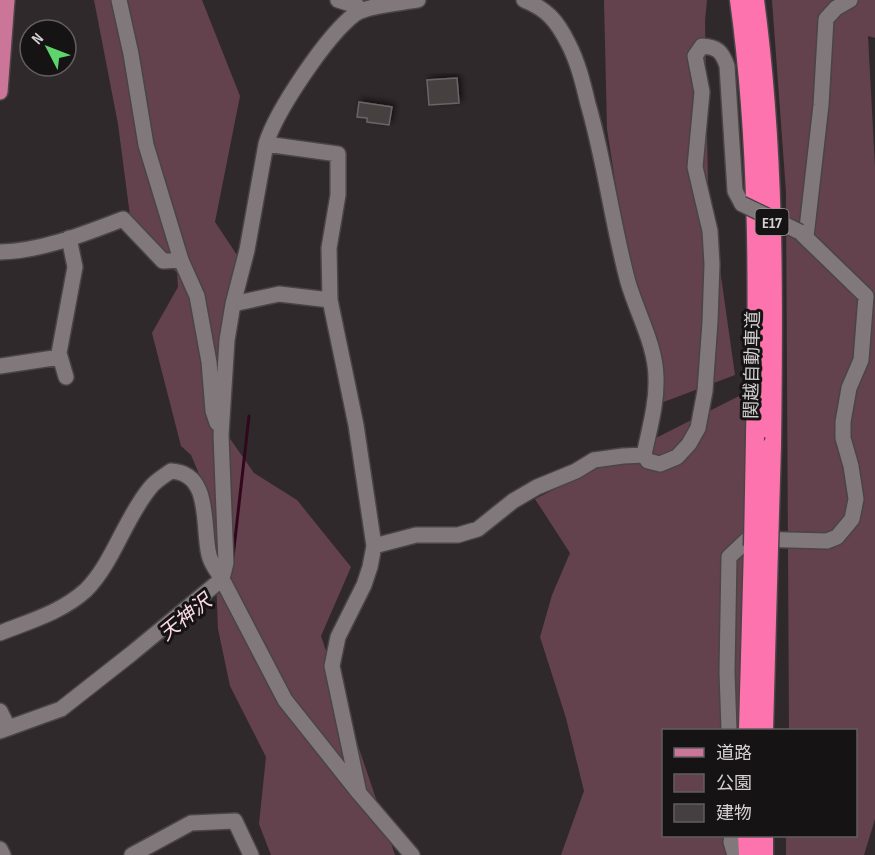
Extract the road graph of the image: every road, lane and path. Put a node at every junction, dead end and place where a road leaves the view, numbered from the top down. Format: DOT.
graph roads {
  1 [pos="7,0"];
  2 [pos="118,0"];
  3 [pos="338,0"];
  4 [pos="418,0"];
  5 [pos="524,0"];
  6 [pos="739,0"];
  7 [pos="755,0"];
  8 [pos="850,0"];
  9 [pos="358,7"];
  10 [pos="0,92"];
  11 [pos="266,144"];
  12 [pos="803,235"];
  13 [pos="69,238"];
  14 [pos="0,252"];
  15 [pos="182,260"];
  16 [pos="870,293"];
  17 [pos="330,300"];
  18 [pos="233,304"];
  19 [pos="60,357"];
  20 [pos="0,366"];
  21 [pos="66,377"];
  22 [pos="221,435"];
  23 [pos="644,455"];
  24 [pos="374,546"];
  25 [pos="761,547"];
  26 [pos="222,579"];
  27 [pos="0,633"];
  28 [pos="0,711"];
  29 [pos="756,725"];
  30 [pos="4,729"];
  31 [pos="729,729"];
  32 [pos="358,793"];
  33 [pos="732,837"];
  34 [pos="747,837"];
  35 [pos="764,837"];
  36 [pos="0,849"];
  37 [pos="3,855"];
  38 [pos="132,855"];
  39 [pos="251,855"];
  40 [pos="412,855"];
  41 [pos="735,855"];
  42 [pos="748,855"];
  43 [pos="764,855"];
  1 -- 10 [label="main road"];
  2 -- 15 [label="street"];
  3 -- 9 [label="street"];
  4 -- 9 [label="street"];
  5 -- 23 [label="street"];
  6 -- 25 [label="highway, 関越自動車道 / E17, bridge"];
  7 -- 25 [label="highway, 関越自動車道 / E17, bridge"];
  8 -- 12 [label="street"];
  9 -- 11 [label="street"];
  11 -- 17 [label="street"];
  11 -- 18 [label="street"];
  12 -- 16 [label="street"];
  12 -- 23 [label="street, bridge"];
  13 -- 14 [label="street"];
  13 -- 15 [label="street"];
  13 -- 19 [label="street"];
  15 -- 22 [label="street"];
  16 -- 31 [label="street"];
  17 -- 18 [label="street"];
  17 -- 24 [label="street"];
  18 -- 22 [label="street"];
  19 -- 20 [label="street"];
  19 -- 21 [label="street"];
  22 -- 26 [label="street"];
  23 -- 24 [label="street"];
  24 -- 32 [label="street"];
  25 -- 29 [label="highway, 関越自動車道 / E17"];
  26 -- 27 [label="street"];
  26 -- 30 [label="street"];
  26 -- 32 [label="street"];
  28 -- 30 [label="street"];
  32 -- 40 [label="street"];
  33 -- 41 [label="street"];
  34 -- 42 [label="highway"];
  35 -- 43 [label="highway"];
  36 -- 37 [label="street"];
  38 -- 39 [label="street"];
}
